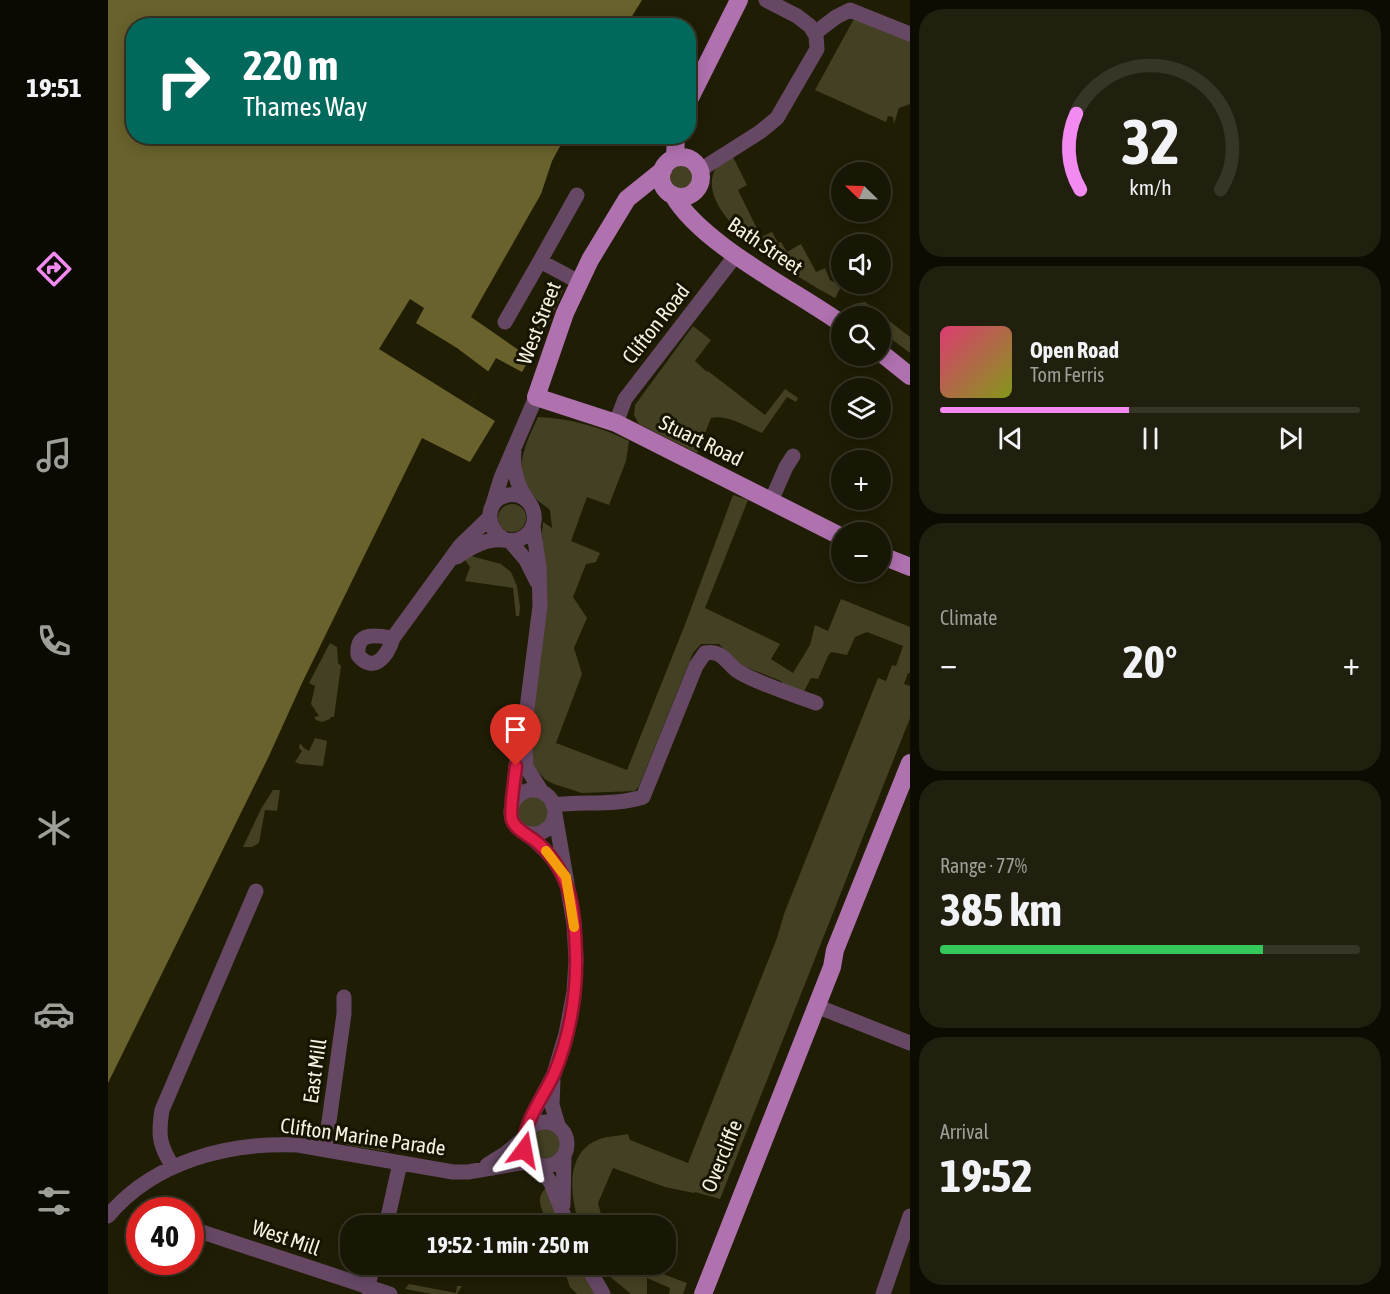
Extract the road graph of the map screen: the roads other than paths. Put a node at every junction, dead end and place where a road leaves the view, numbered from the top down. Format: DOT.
graph roads {
  1 [pos="739,0"];
  2 [pos="766,0"];
  3 [pos="855,5"];
  4 [pos="815,33"];
  5 [pos="910,34"];
  6 [pos="696,86"];
  7 [pos="674,144"];
  8 [pos="669,164"];
  9 [pos="700,170"];
  10 [pos="671,193"];
  11 [pos="577,195"];
  12 [pos="614,221"];
  13 [pos="736,255"];
  14 [pos="540,261"];
  15 [pos="579,282"];
  16 [pos="831,317"];
  17 [pos="506,322"];
  18 [pos="891,361"];
  19 [pos="910,376"];
  20 [pos="536,397"];
  21 [pos="616,423"];
  22 [pos="514,445"];
  23 [pos="793,456"];
  24 [pos="527,500"];
  25 [pos="771,501"];
  26 [pos="491,511"];
  27 [pos="533,527"];
  28 [pos="831,531"];
  29 [pos="507,540"];
  30 [pos="891,559"];
  31 [pos="450,562"];
  32 [pos="910,567"];
  33 [pos="540,588"];
  34 [pos="393,638"];
  35 [pos="816,703"];
  36 [pos="525,724"];
  37 [pos="910,763"];
  38 [pos="542,792"];
  39 [pos="513,802"];
  40 [pos="554,809"];
  41 [pos="525,833"];
  42 [pos="566,877"];
  43 [pos="256,891"];
  44 [pos="835,950"];
  45 [pos="344,997"];
  46 [pos="816,1006"];
  47 [pos="910,1043"];
  48 [pos="786,1054"];
  49 [pos="554,1074"];
  50 [pos="558,1125"];
  51 [pos="525,1135"];
  52 [pos="325,1150"];
  53 [pos="564,1156"];
  54 [pos="400,1163"];
  55 [pos="535,1163"];
  56 [pos="173,1167"];
  57 [pos="479,1170"];
  58 [pos="739,1202"];
  59 [pos="562,1208"];
  60 [pos="388,1215"];
  61 [pos="564,1215"];
  62 [pos="108,1216"];
  63 [pos="910,1216"];
  64 [pos="204,1233"];
  65 [pos="904,1250"];
  66 [pos="699,1274"];
  67 [pos="371,1275"];
  68 [pos="592,1275"];
  69 [pos="367,1288"];
  70 [pos="390,1294"];
  71 [pos="603,1294"];
  72 [pos="691,1294"];
  73 [pos="703,1294"];
  74 [pos="883,1294"];
  1 -- 6 [label="main road"];
  2 -- 4 [label="street"];
  3 -- 4 [label="street"];
  3 -- 5 [label="street"];
  4 -- 9 [label="street"];
  7 -- 8 [label="main road"];
  8 -- 9 [label="main road"];
  8 -- 10 [label="main road"];
  8 -- 12 [label="main road, West Street"];
  9 -- 10 [label="main road"];
  10 -- 12 [label="main road, West Street"];
  10 -- 13 [label="main road, Bath Street"];
  11 -- 14 [label="street"];
  12 -- 15 [label="main road, West Street"];
  13 -- 16 [label="main road, Bath Street"];
  13 -- 21 [label="street, Clifton Road"];
  14 -- 15 [label="street"];
  14 -- 17 [label="street"];
  15 -- 20 [label="main road, West Street"];
  18 -- 19 [label="main road"];
  20 -- 21 [label="main road, Stuart Road"];
  20 -- 22 [label="street, West Street"];
  21 -- 25 [label="main road, Stuart Road"];
  22 -- 24 [label="street, West Street"];
  22 -- 26 [label="street, West Street"];
  23 -- 25 [label="street"];
  24 -- 26 [label="street"];
  24 -- 27 [label="street"];
  25 -- 28 [label="main road, Stuart Road"];
  26 -- 29 [label="street"];
  26 -- 31 [label="street"];
  27 -- 29 [label="street"];
  27 -- 33 [label="street"];
  29 -- 31 [label="street"];
  29 -- 33 [label="street"];
  30 -- 32 [label="main road"];
  31 -- 34 [label="street"];
  33 -- 36 [label="street"];
  35 -- 40 [label="street"];
  36 -- 38 [label="street"];
  36 -- 39 [label="street"];
  37 -- 44 [label="main road, Overcliffe"];
  38 -- 39 [label="street"];
  38 -- 40 [label="street"];
  39 -- 41 [label="street"];
  40 -- 41 [label="street"];
  40 -- 42 [label="street"];
  41 -- 42 [label="street"];
  42 -- 49 [label="street"];
  43 -- 56 [label="street"];
  44 -- 46 [label="main road, Overcliffe"];
  44 -- 48 [label="main road, Overcliffe"];
  45 -- 52 [label="street, East Mill"];
  46 -- 47 [label="street"];
  46 -- 48 [label="main road, Overcliffe"];
  46 -- 58 [label="main road, Overcliffe"];
  48 -- 66 [label="main road, Overcliffe"];
  49 -- 50 [label="street"];
  49 -- 51 [label="street"];
  50 -- 51 [label="street"];
  50 -- 53 [label="street"];
  51 -- 55 [label="street"];
  51 -- 57 [label="street, Clifton Marine Parade"];
  52 -- 54 [label="street, Clifton Marine Parade"];
  52 -- 56 [label="street, Clifton Marine Parade"];
  53 -- 55 [label="street"];
  53 -- 59 [label="street"];
  54 -- 57 [label="street, Clifton Marine Parade"];
  54 -- 60 [label="street"];
  55 -- 57 [label="street, Clifton Marine Parade"];
  55 -- 59 [label="street"];
  56 -- 62 [label="street, Clifton Marine Parade"];
  58 -- 66 [label="main road, Overcliffe"];
  58 -- 73 [label="main road, Overcliffe"];
  59 -- 61 [label="street"];
  63 -- 65 [label="street"];
  64 -- 69 [label="street, West Mill"];
  65 -- 74 [label="street"];
  66 -- 72 [label="main road, Overcliffe"];
  67 -- 69 [label="street"];
  68 -- 71 [label="street"];
  69 -- 70 [label="street, West Mill"];
}
